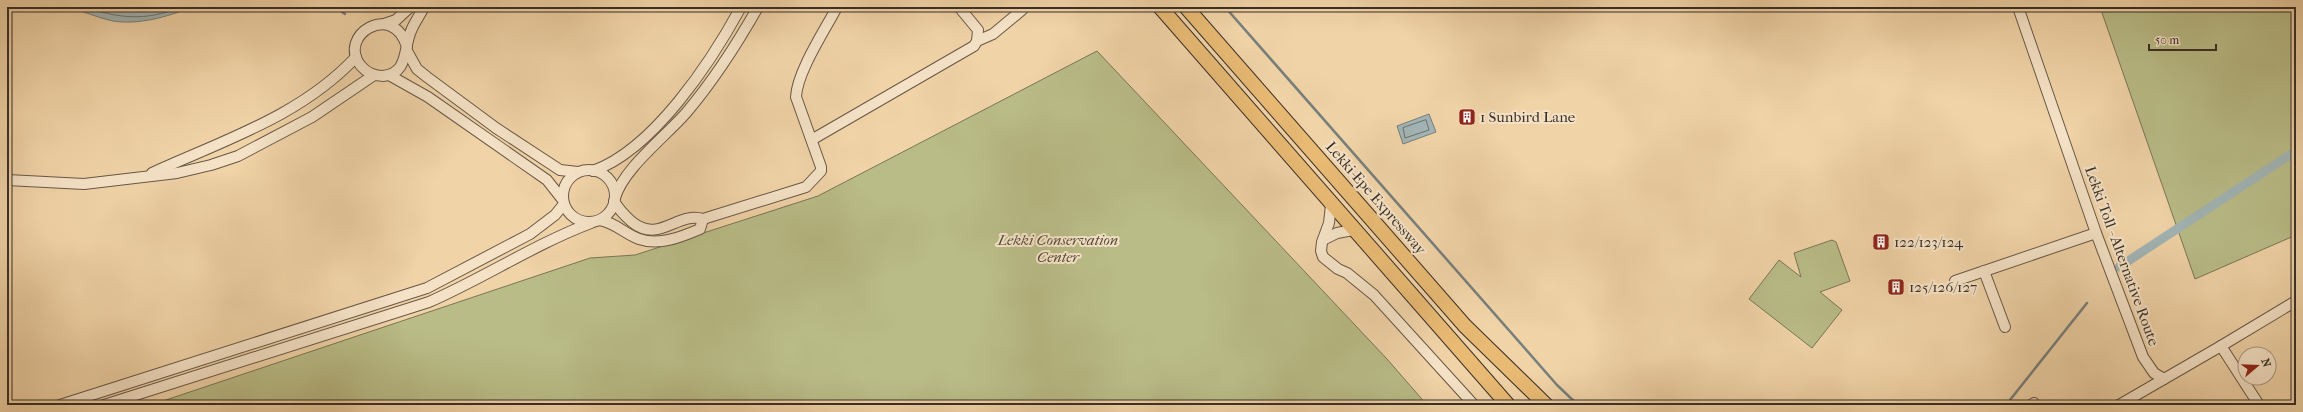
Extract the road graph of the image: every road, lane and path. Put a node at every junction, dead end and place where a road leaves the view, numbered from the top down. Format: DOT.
graph roads {
  1 [pos="410,7"];
  2 [pos="424,7"];
  3 [pos="741,7"];
  4 [pos="758,7"];
  5 [pos="837,7"];
  6 [pos="959,7"];
  7 [pos="1160,7"];
  8 [pos="1186,7"];
  9 [pos="2018,7"];
  10 [pos="1022,10"];
  11 [pos="382,24"];
  12 [pos="977,41"];
  13 [pos="407,49"];
  14 [pos="356,57"];
  15 [pos="374,75"];
  16 [pos="388,75"];
  17 [pos="812,139"];
  18 [pos="593,171"];
  19 [pos="578,172"];
  20 [pos="145,176"];
  21 [pos="7,180"];
  22 [pos="615,200"];
  23 [pos="563,202"];
  24 [pos="1331,205"];
  25 [pos="702,219"];
  26 [pos="596,221"];
  27 [pos="1353,230"];
  28 [pos="2096,233"];
  29 [pos="1322,241"];
  30 [pos="1984,271"];
  31 [pos="1955,281"];
  32 [pos="2296,301"];
  33 [pos="2006,327"];
  34 [pos="2221,346"];
  35 [pos="2164,379"];
  36 [pos="60,405"];
  37 [pos="104,405"];
  38 [pos="1474,405"];
  39 [pos="1508,405"];
  40 [pos="1546,405"];
  41 [pos="2031,405"];
  42 [pos="2035,405"];
  43 [pos="2120,405"];
  44 [pos="2259,405"];
  1 -- 11 [label="street"];
  2 -- 13 [label="street"];
  3 -- 18 [label="street"];
  4 -- 22 [label="street"];
  5 -- 17 [label="street"];
  6 -- 12 [label="street"];
  7 -- 24 [label="highway"];
  8 -- 40 [label="highway, Lekki-Epe Expressway"];
  9 -- 28 [label="street, Lekki Toll - Alternative Route"];
  10 -- 12 [label="street"];
  11 -- 13 [label="street"];
  11 -- 14 [label="street"];
  12 -- 17 [label="street"];
  13 -- 16 [label="street"];
  13 -- 19 [label="street"];
  14 -- 15 [label="street"];
  14 -- 20 [label="street"];
  15 -- 16 [label="street"];
  15 -- 20 [label="street"];
  16 -- 23 [label="street"];
  17 -- 25 [label="street"];
  18 -- 19 [label="street"];
  18 -- 22 [label="street"];
  19 -- 23 [label="street"];
  20 -- 21 [label="street"];
  22 -- 25 [label="street"];
  22 -- 26 [label="street"];
  23 -- 26 [label="street"];
  23 -- 36 [label="street"];
  24 -- 27 [label="highway"];
  24 -- 29 [label="street"];
  25 -- 26 [label="street"];
  26 -- 37 [label="street"];
  27 -- 29 [label="street"];
  27 -- 39 [label="highway"];
  28 -- 30 [label="street"];
  28 -- 35 [label="street, Lekki Toll - Alternative Route"];
  29 -- 38 [label="street"];
  30 -- 31 [label="street"];
  30 -- 33 [label="street"];
  32 -- 34 [label="street"];
  34 -- 35 [label="street"];
  34 -- 44 [label="street"];
  35 -- 43 [label="street"];
  41 -- 42 [label="street"];
}
